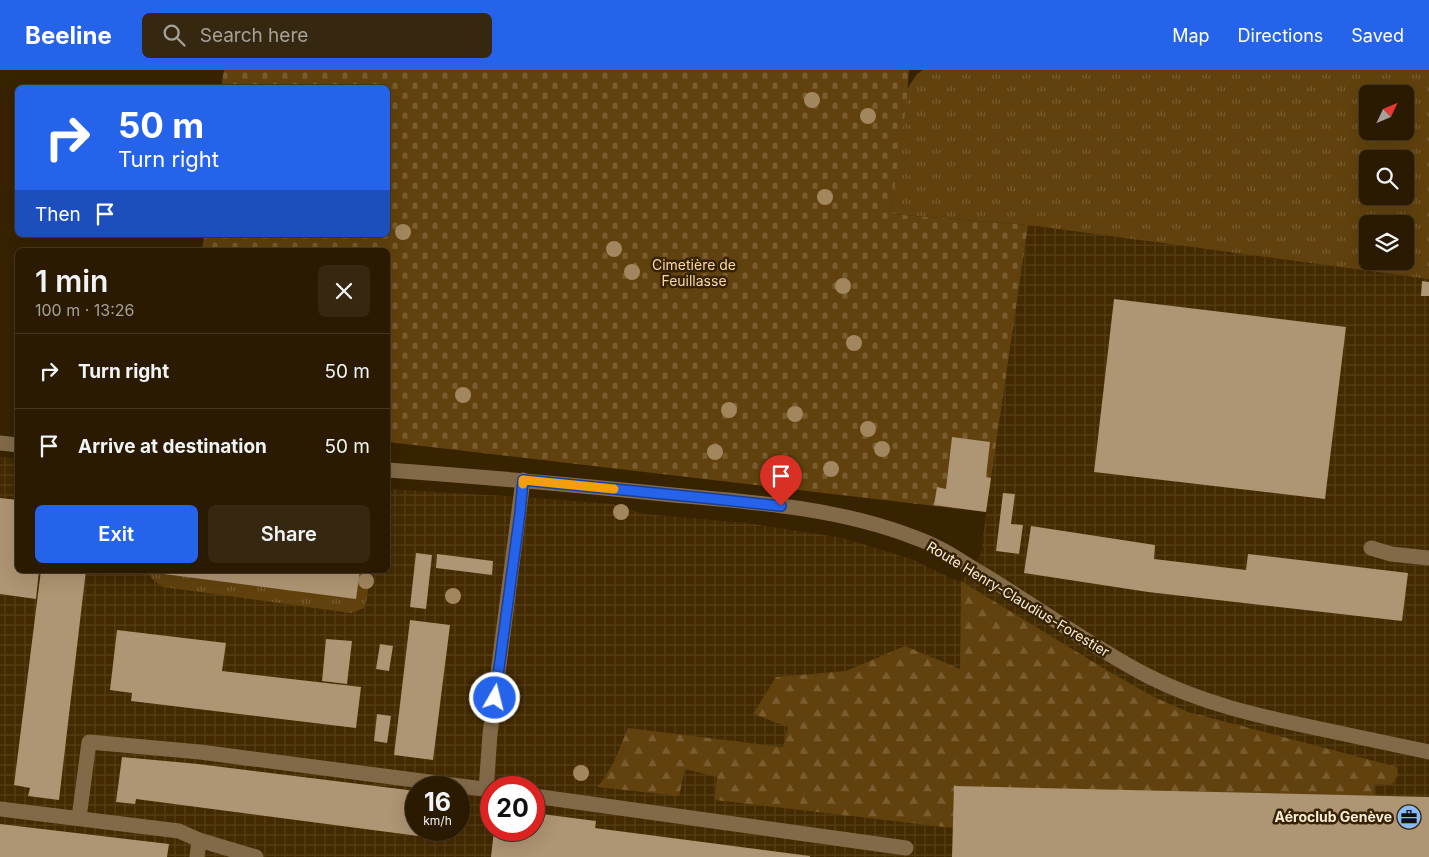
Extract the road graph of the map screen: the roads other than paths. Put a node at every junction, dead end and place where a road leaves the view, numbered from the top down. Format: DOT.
graph roads {
  1 [pos="0,443"];
  2 [pos="15,445"];
  3 [pos="390,470"];
  4 [pos="523,480"];
  5 [pos="1371,548"];
  6 [pos="1429,558"];
  7 [pos="1429,752"];
  8 [pos="489,776"];
  9 [pos="480,789"];
  10 [pos="545,798"];
  11 [pos="0,809"];
  12 [pos="79,818"];
  13 [pos="199,840"];
  14 [pos="906,848"];
  15 [pos="197,857"];
  16 [pos="256,857"];
  1 -- 2 [label="street"];
  3 -- 4 [label="street, Route Henry-Claudius-Forestier"];
  4 -- 7 [label="street, Route Henry-Claudius-Forestier"];
  4 -- 8 [label="street"];
  5 -- 6 [label="street"];
  9 -- 12 [label="street"];
  10 -- 14 [label="street"];
  11 -- 12 [label="street"];
  12 -- 13 [label="street"];
  13 -- 15 [label="street"];
  13 -- 16 [label="street"];
}
